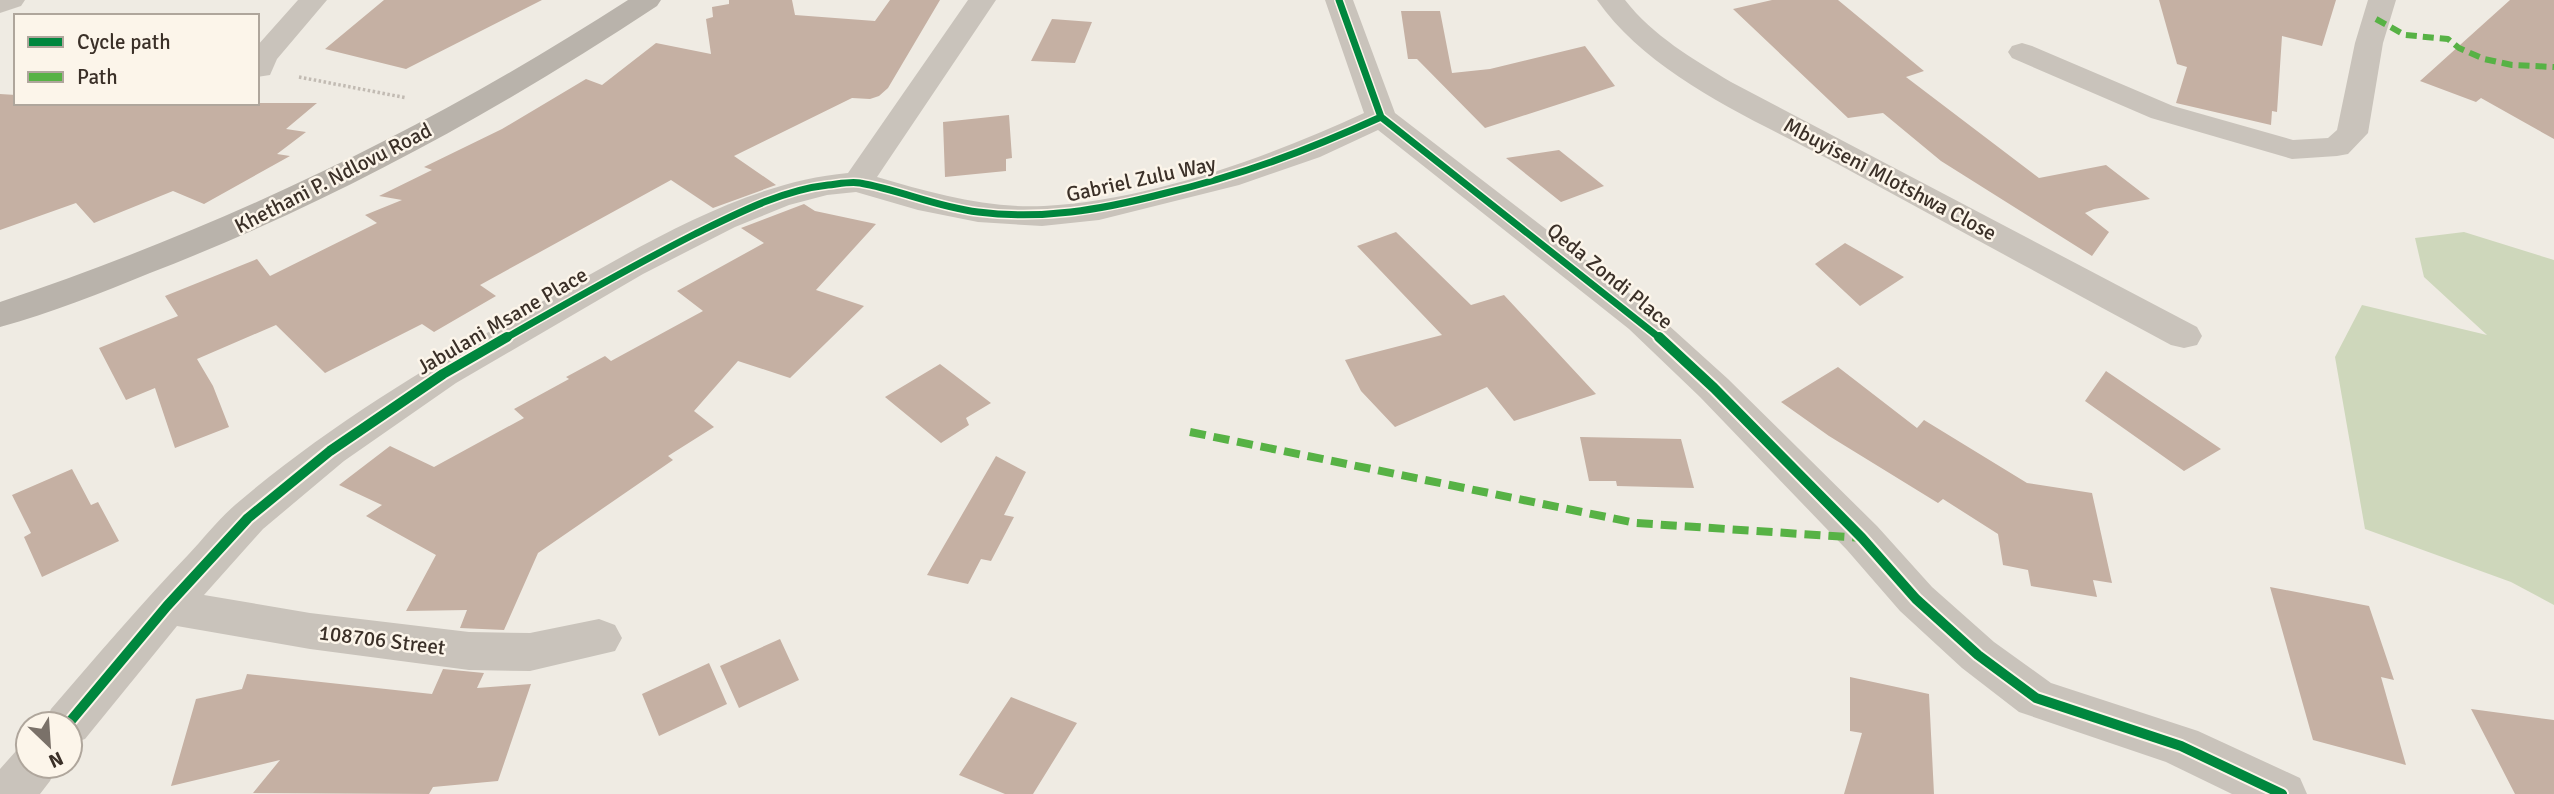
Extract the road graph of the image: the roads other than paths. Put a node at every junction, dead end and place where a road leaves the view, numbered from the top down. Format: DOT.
graph roads {
  1 [pos="11,0"];
  2 [pos="313,0"];
  3 [pos="647,0"];
  4 [pos="982,0"];
  5 [pos="1339,0"];
  6 [pos="1611,0"];
  7 [pos="2382,0"];
  8 [pos="0,5"];
  9 [pos="2022,52"];
  10 [pos="260,69"];
  11 [pos="1381,117"];
  12 [pos="858,182"];
  13 [pos="0,315"];
  14 [pos="2184,336"];
  15 [pos="167,606"];
  16 [pos="598,638"];
  17 [pos="80,710"];
  18 [pos="21,780"];
  19 [pos="9,794"];
  20 [pos="2282,794"];
  1 -- 8 [label="street"];
  2 -- 10 [label="street"];
  3 -- 13 [label="street, Khethani P. Ndlovu Road"];
  4 -- 12 [label="street"];
  5 -- 11 [label="street"];
  6 -- 14 [label="street, Mbuyiseni Mlotshwa Close"];
  7 -- 9 [label="street"];
  11 -- 12 [label="street, Gabriel Zulu Way"];
  11 -- 20 [label="street, Qeda Zondi Place"];
  12 -- 15 [label="street, Jabulani Msane Place"];
  15 -- 16 [label="street, 108706 Street"];
  15 -- 17 [label="street, Jabulani Msane Place"];
  18 -- 19 [label="street"];
}
